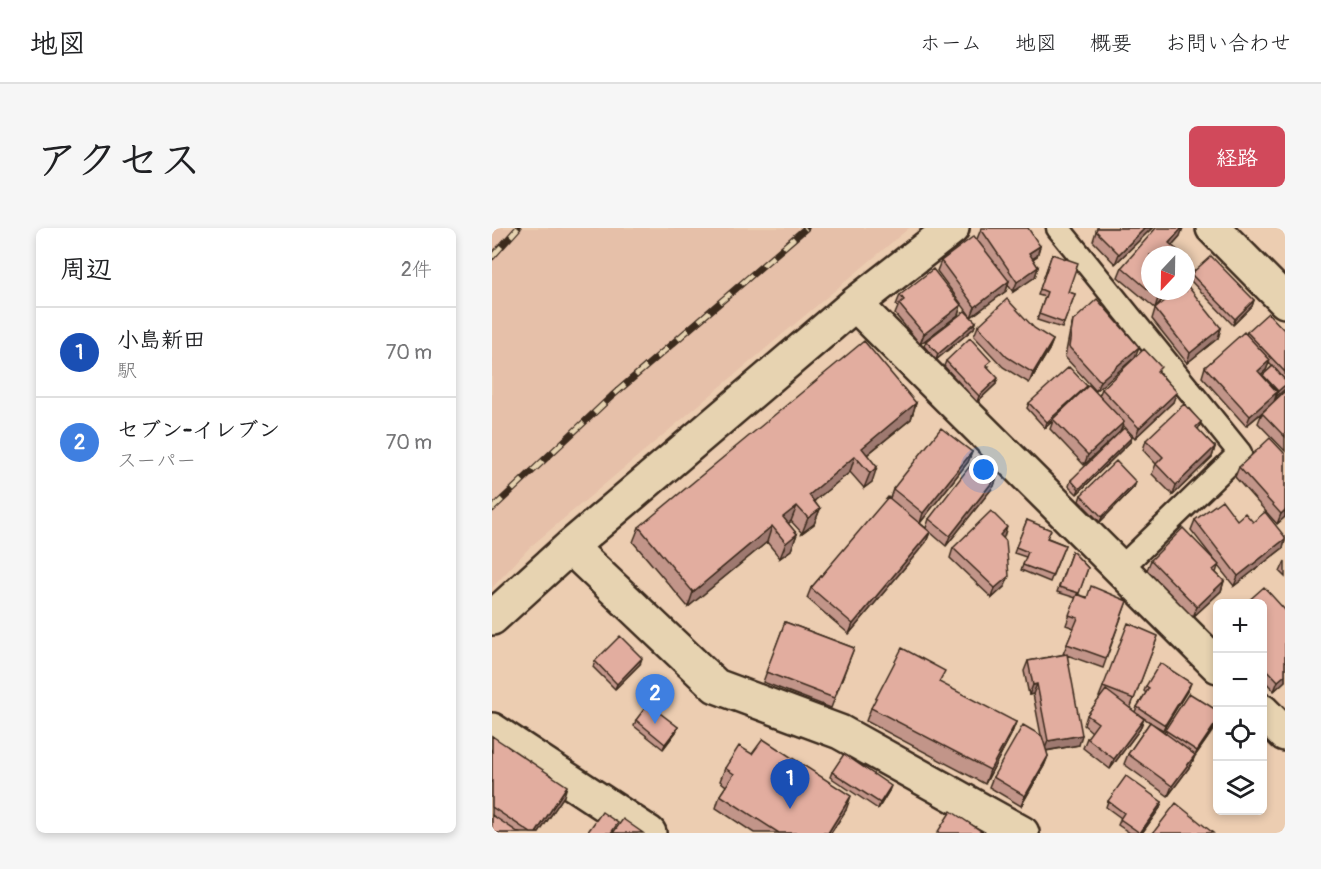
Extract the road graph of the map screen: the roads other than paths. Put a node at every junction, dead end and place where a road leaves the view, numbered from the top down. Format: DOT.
graph roads {
  1 [pos="952,228"];
  2 [pos="1058,228"];
  3 [pos="1213,228"];
  4 [pos="1285,302"];
  5 [pos="855,304"];
  6 [pos="570,547"];
  7 [pos="1120,569"];
  8 [pos="492,618"];
  9 [pos="1213,661"];
  10 [pos="1267,715"];
  11 [pos="492,730"];
  12 [pos="1285,734"];
  13 [pos="649,833"];
  14 [pos="1022,833"];
  1 -- 5 [label="street"];
  2 -- 7 [label="lane"];
  3 -- 4 [label="street"];
  5 -- 6 [label="street"];
  5 -- 7 [label="street"];
  6 -- 8 [label="street"];
  6 -- 14 [label="street"];
  7 -- 9 [label="street"];
  10 -- 12 [label="street"];
  11 -- 13 [label="street"];
}
